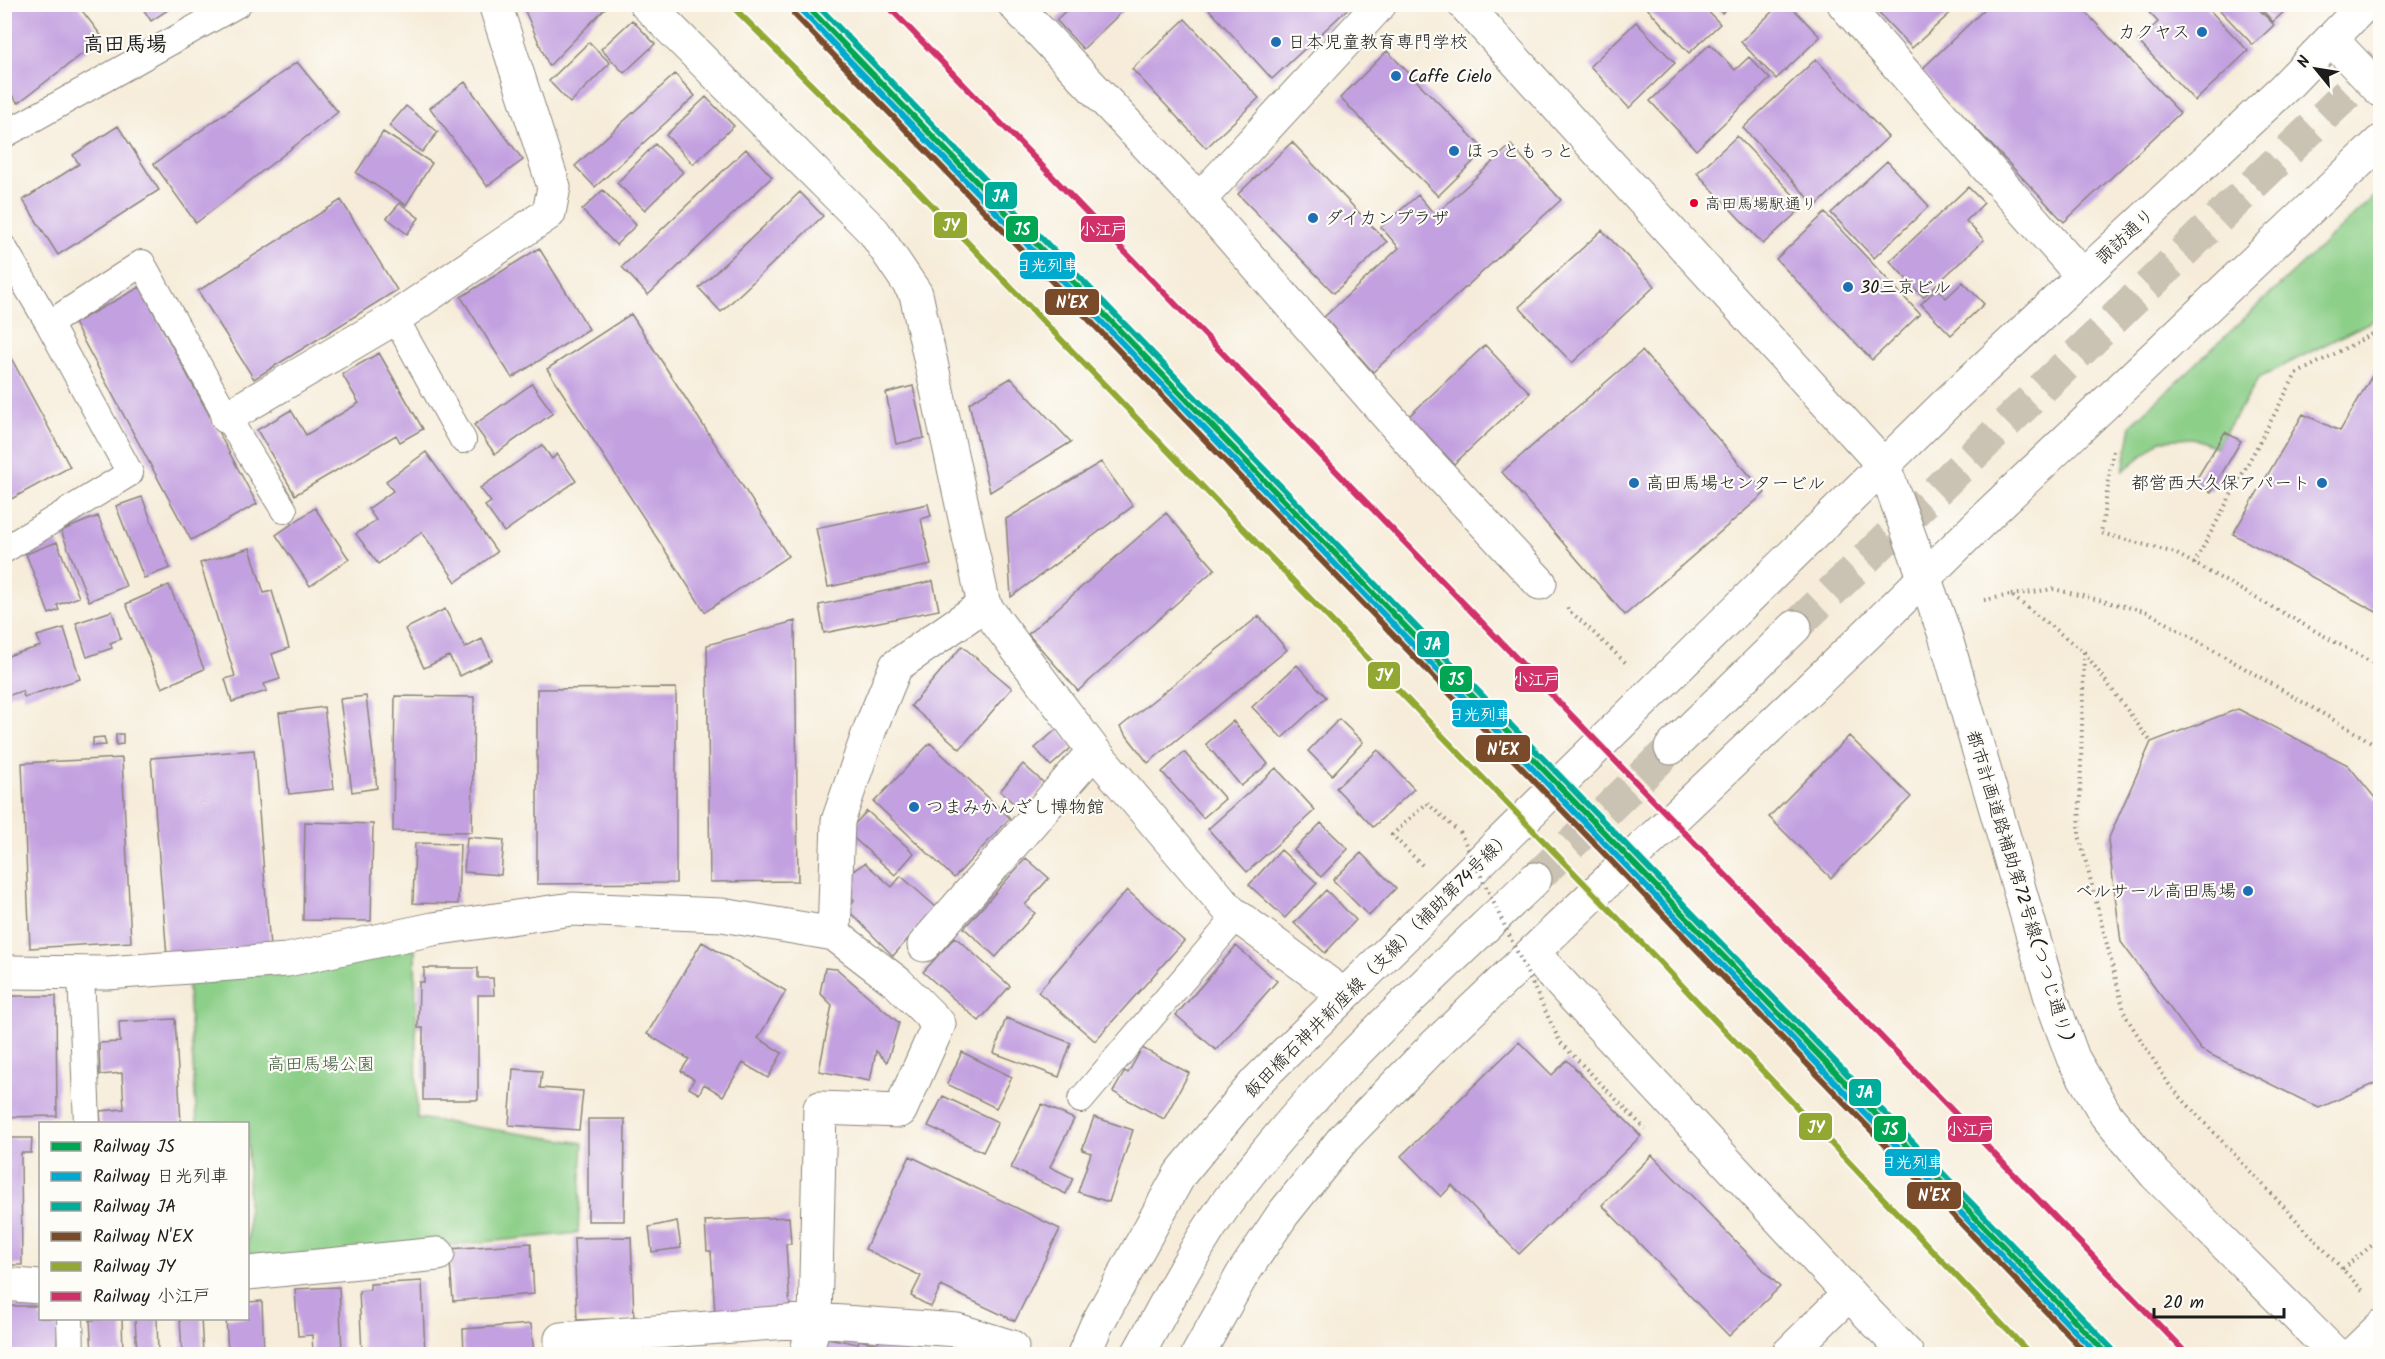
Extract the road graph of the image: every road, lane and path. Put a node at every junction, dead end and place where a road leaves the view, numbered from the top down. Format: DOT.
graph roads {
  1 [pos="238,4"];
  2 [pos="495,4"];
  3 [pos="646,4"];
  4 [pos="1014,4"];
  5 [pos="1380,4"];
  6 [pos="1464,4"];
  7 [pos="1844,4"];
  8 [pos="2362,6"];
  9 [pos="2332,40"];
  10 [pos="2380,90"];
  11 [pos="4,135"];
  12 [pos="2380,142"];
  13 [pos="1199,201"];
  14 [pos="4,248"];
  15 [pos="2082,276"];
  16 [pos="395,318"];
  17 [pos="49,324"];
  18 [pos="2380,330"];
  19 [pos="227,417"];
  20 [pos="463,440"];
  21 [pos="2114,443"];
  22 [pos="1884,466"];
  23 [pos="284,510"];
  24 [pos="4,550"];
  25 [pos="2194,564"];
  26 [pos="1923,576"];
  27 [pos="1540,583"];
  28 [pos="2011,595"];
  29 [pos="1984,600"];
  30 [pos="984,605"];
  31 [pos="1796,627"];
  32 [pos="2084,652"];
  33 [pos="2380,667"];
  34 [pos="1636,672"];
  35 [pos="2151,742"];
  36 [pos="2380,747"];
  37 [pos="1671,748"];
  38 [pos="1094,751"];
  39 [pos="1429,872"];
  40 [pos="1535,879"];
  41 [pos="1237,916"];
  42 [pos="834,934"];
  43 [pos="924,945"];
  44 [pos="1533,953"];
  45 [pos="4,972"];
  46 [pos="81,973"];
  47 [pos="1344,995"];
  48 [pos="1081,1100"];
  49 [pos="87,1122"];
  50 [pos="1645,1129"];
  51 [pos="2380,1239"];
  52 [pos="438,1254"];
  53 [pos="2342,1269"];
  54 [pos="249,1272"];
  55 [pos="4,1284"];
  56 [pos="39,1287"];
  57 [pos="1849,1294"];
  58 [pos="2377,1312"];
  59 [pos="70,1320"];
  60 [pos="815,1320"];
  61 [pos="1012,1347"];
  62 [pos="71,1354"];
  63 [pos="561,1354"];
  64 [pos="806,1354"];
  65 [pos="1084,1354"];
  66 [pos="1138,1354"];
  67 [pos="1198,1354"];
  68 [pos="1788,1354"];
  69 [pos="1907,1354"];
  70 [pos="2335,1354"];
  71 [pos="2348,1354"];
  1 -- 11 [label="lane"];
  2 -- 16 [label="street"];
  3 -- 30 [label="street"];
  4 -- 13 [label="street"];
  5 -- 13 [label="street"];
  6 -- 22 [label="street"];
  7 -- 15 [label="street"];
  8 -- 9 [label="street, 諏訪通り"];
  9 -- 10 [label="street"];
  9 -- 15 [label="street, 諏訪通り"];
  12 -- 26 [label="street"];
  13 -- 27 [label="street"];
  14 -- 17 [label="lane"];
  15 -- 22 [label="street, 諏訪通り"];
  16 -- 19 [label="street"];
  16 -- 20 [label="lane"];
  17 -- 19 [label="lane"];
  17 -- 24 [label="lane"];
  18 -- 25 [label="path"];
  19 -- 23 [label="lane"];
  21 -- 25 [label="path"];
  22 -- 26 [label="street, 都市計画道路補助第72号線(つつじ通り)"];
  22 -- 47 [label="street, 飯田橋石神井新座線（支線）（補助第74号線）"];
  25 -- 33 [label="path"];
  26 -- 44 [label="street"];
  26 -- 70 [label="street, 都市計画道路補助第72号線(つつじ通り)"];
  27 -- 34 [label="path"];
  28 -- 29 [label="path"];
  28 -- 32 [label="path"];
  28 -- 36 [label="path"];
  30 -- 38 [label="street"];
  30 -- 42 [label="street"];
  31 -- 37 [label="street"];
  32 -- 35 [label="path"];
  32 -- 53 [label="path"];
  38 -- 41 [label="street"];
  38 -- 43 [label="street"];
  39 -- 50 [label="path, bridge"];
  40 -- 66 [label="street"];
  41 -- 47 [label="street"];
  41 -- 48 [label="lane"];
  42 -- 46 [label="street"];
  42 -- 60 [label="street"];
  44 -- 57 [label="street"];
  44 -- 67 [label="street"];
  45 -- 46 [label="street"];
  46 -- 49 [label="lane"];
  47 -- 65 [label="street, 飯田橋石神井新座線（支線）（補助第74号線）"];
  51 -- 53 [label="path"];
  52 -- 54 [label="street"];
  53 -- 58 [label="path"];
  55 -- 56 [label="street"];
  57 -- 68 [label="street"];
  57 -- 69 [label="street"];
  58 -- 71 [label="lane"];
  59 -- 62 [label="lane"];
  60 -- 61 [label="street"];
  60 -- 63 [label="street"];
  60 -- 64 [label="street"];
}
